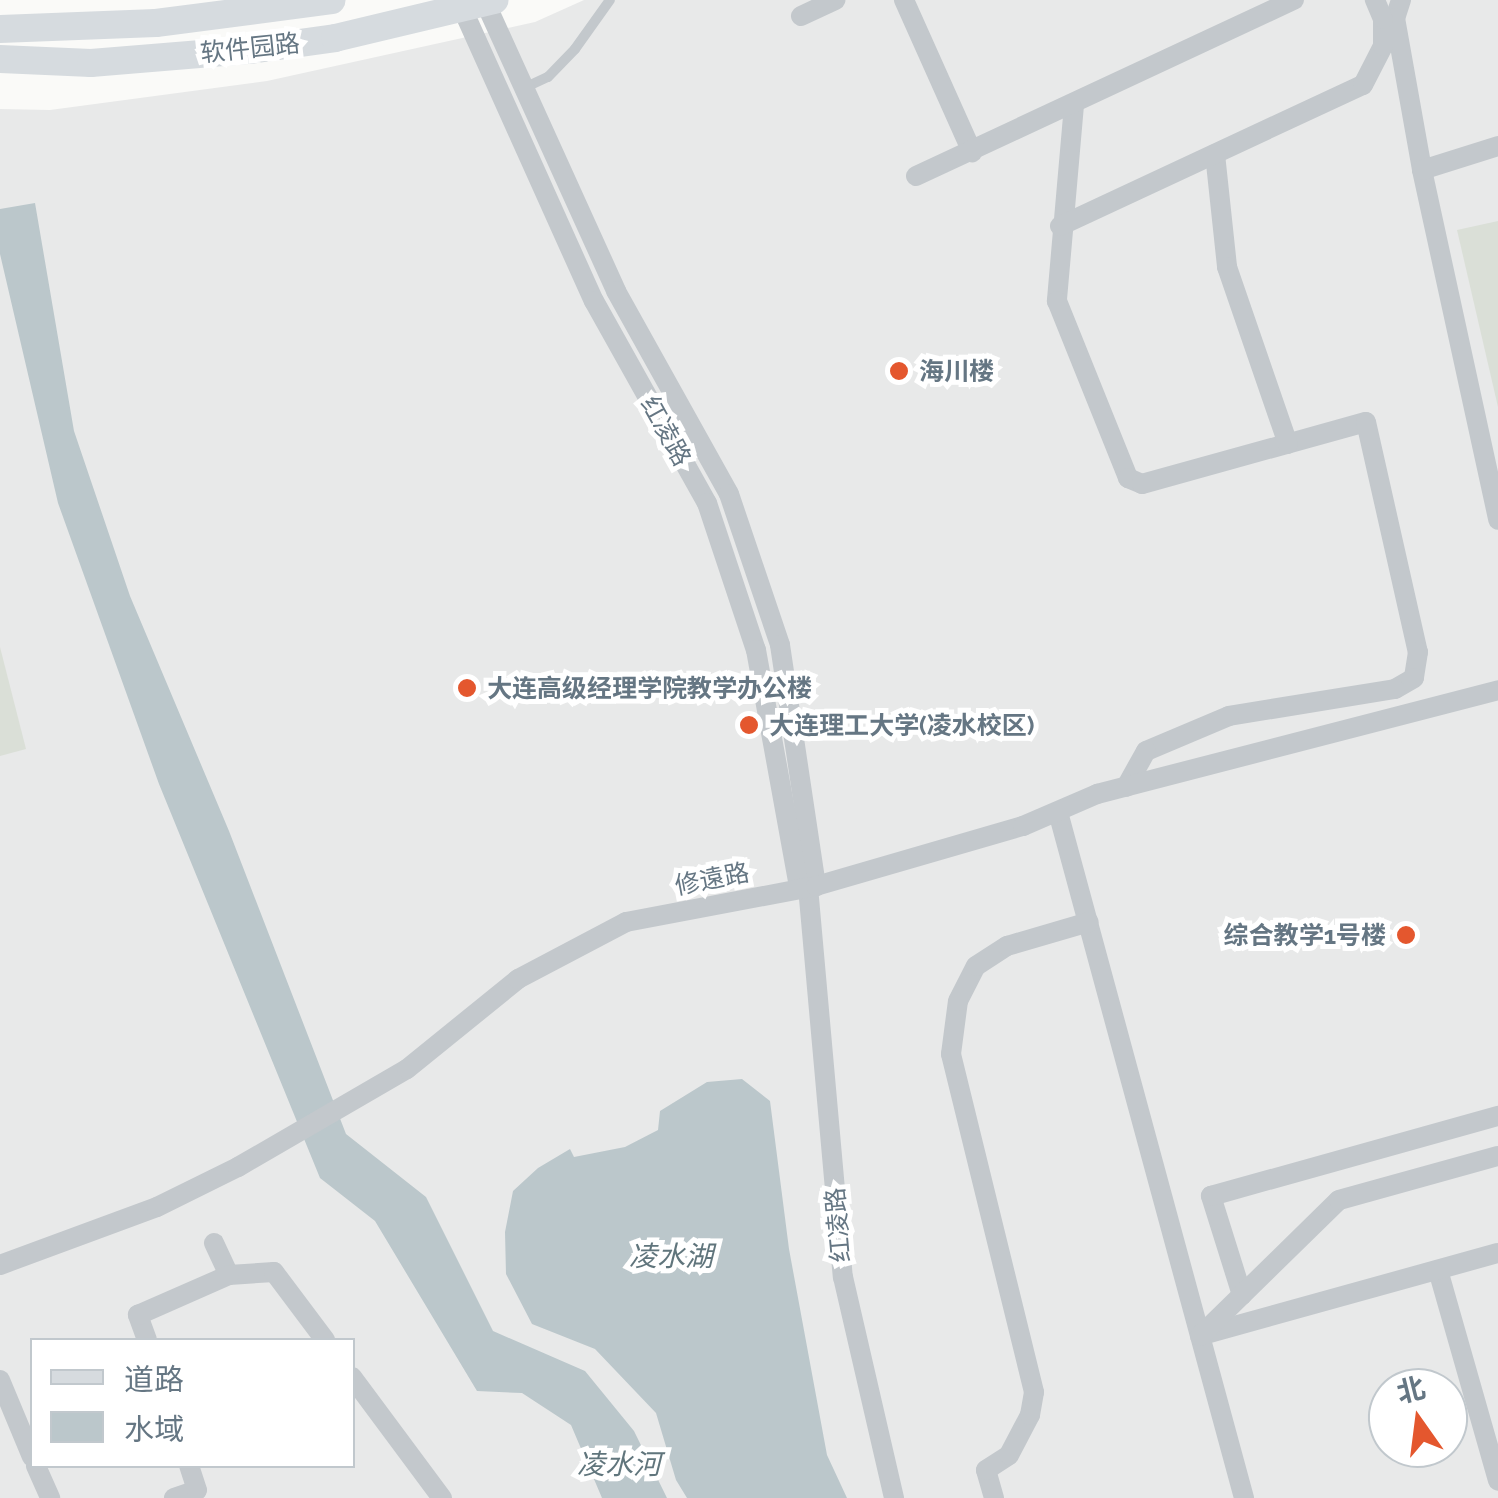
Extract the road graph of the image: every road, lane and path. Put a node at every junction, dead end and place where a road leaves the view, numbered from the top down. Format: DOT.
graph roads {
  1 [pos="332,0"];
  2 [pos="610,0"];
  3 [pos="836,0"];
  4 [pos="904,0"];
  5 [pos="1294,0"];
  6 [pos="1375,0"];
  7 [pos="1401,0"];
  8 [pos="477,3"];
  9 [pos="1272,5"];
  10 [pos="801,16"];
  11 [pos="0,30"];
  12 [pos="0,59"];
  13 [pos="524,88"];
  14 [pos="1074,106"];
  15 [pos="1498,146"];
  16 [pos="972,152"];
  17 [pos="1215,154"];
  18 [pos="1422,170"];
  19 [pos="916,176"];
  20 [pos="1060,226"];
  21 [pos="1288,444"];
  22 [pos="1498,520"];
  23 [pos="1498,690"];
  24 [pos="1126,787"];
  25 [pos="1058,812"];
  26 [pos="808,887"];
  27 [pos="1089,922"];
  28 [pos="1498,1116"];
  29 [pos="1498,1156"];
  30 [pos="214,1243"];
  31 [pos="1498,1253"];
  32 [pos="0,1265"];
  33 [pos="1438,1270"];
  34 [pos="229,1275"];
  35 [pos="1242,1295"];
  36 [pos="1200,1336"];
  37 [pos="146,1338"];
  38 [pos="324,1338"];
  39 [pos="0,1380"];
  40 [pos="355,1381"];
  41 [pos="30,1452"];
  42 [pos="37,1468"];
  43 [pos="190,1468"];
  44 [pos="1498,1482"];
  45 [pos="50,1498"];
  46 [pos="174,1498"];
  47 [pos="442,1498"];
  48 [pos="894,1498"];
  49 [pos="994,1498"];
  50 [pos="1244,1498"];
  1 -- 11 [label="main road, 软件园路"];
  2 -- 13 [label="lane"];
  3 -- 10 [label="street"];
  4 -- 16 [label="street"];
  5 -- 9 [label="street"];
  6 -- 17 [label="street"];
  7 -- 18 [label="street"];
  8 -- 12 [label="main road, 软件园路"];
  8 -- 13 [label="street, 红凌路"];
  8 -- 26 [label="street, 红凌路"];
  9 -- 14 [label="street"];
  13 -- 26 [label="street, 红凌路"];
  14 -- 16 [label="street"];
  14 -- 20 [label="street"];
  15 -- 18 [label="street"];
  16 -- 19 [label="street"];
  17 -- 20 [label="street"];
  17 -- 21 [label="street"];
  18 -- 22 [label="street"];
  20 -- 21 [label="street"];
  21 -- 24 [label="street"];
  23 -- 24 [label="street, 修遠路"];
  24 -- 25 [label="street, 修遠路"];
  25 -- 26 [label="street, 修遠路"];
  25 -- 27 [label="street"];
  26 -- 32 [label="street, 修遠路"];
  26 -- 48 [label="street, 红凌路"];
  27 -- 36 [label="street"];
  27 -- 49 [label="street"];
  28 -- 35 [label="street"];
  29 -- 35 [label="street"];
  30 -- 34 [label="street"];
  31 -- 33 [label="street"];
  33 -- 36 [label="street"];
  33 -- 44 [label="street"];
  34 -- 37 [label="street"];
  34 -- 38 [label="street"];
  35 -- 36 [label="street"];
  36 -- 50 [label="street"];
  39 -- 41 [label="street"];
  40 -- 47 [label="street"];
  42 -- 45 [label="street"];
  43 -- 46 [label="street"];
}
